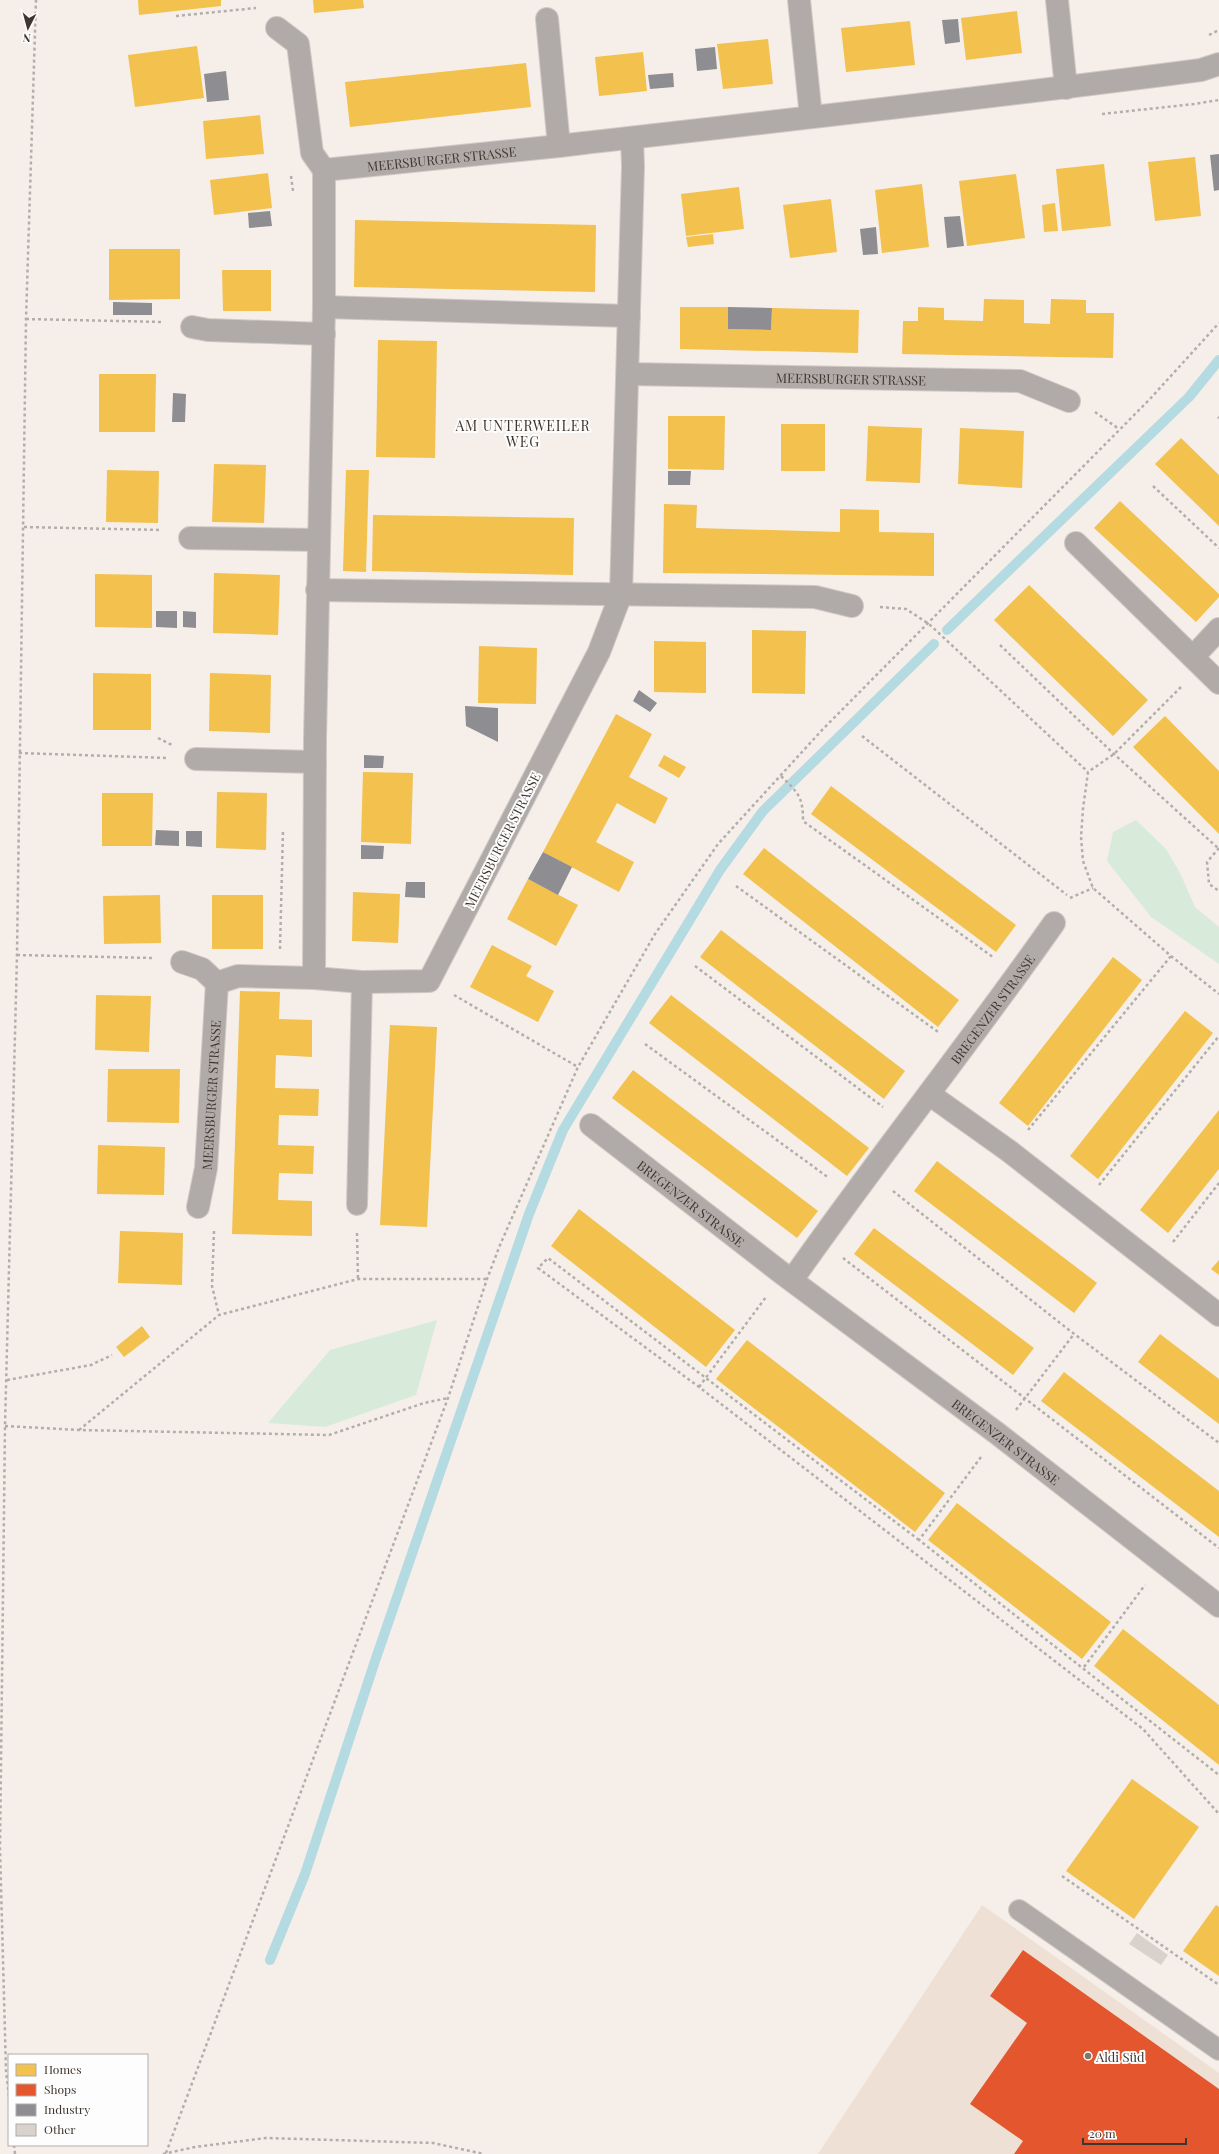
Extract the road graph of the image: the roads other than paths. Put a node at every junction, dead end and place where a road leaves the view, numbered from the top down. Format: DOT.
graph roads {
  1 [pos="799,0"];
  2 [pos="1057,0"];
  3 [pos="547,18"];
  4 [pos="277,28"];
  5 [pos="1219,64"];
  6 [pos="1066,88"];
  7 [pos="811,117"];
  8 [pos="632,138"];
  9 [pos="560,146"];
  10 [pos="324,170"];
  11 [pos="324,307"];
  12 [pos="629,316"];
  13 [pos="192,328"];
  14 [pos="324,334"];
  15 [pos="628,374"];
  16 [pos="1069,401"];
  17 [pos="190,538"];
  18 [pos="319,540"];
  19 [pos="1076,543"];
  20 [pos="317,590"];
  21 [pos="621,594"];
  22 [pos="852,606"];
  23 [pos="1219,629"];
  24 [pos="1197,662"];
  25 [pos="1219,683"];
  26 [pos="196,759"];
  27 [pos="315,762"];
  28 [pos="1054,923"];
  29 [pos="182,962"];
  30 [pos="314,978"];
  31 [pos="362,982"];
  32 [pos="216,983"];
  33 [pos="929,1094"];
  34 [pos="591,1125"];
  35 [pos="357,1205"];
  36 [pos="198,1207"];
  37 [pos="788,1277"];
  38 [pos="1219,1315"];
  39 [pos="1219,1606"];
  40 [pos="1020,1910"];
  41 [pos="1219,2050"];
  1 -- 7 [label="street"];
  2 -- 6 [label="street"];
  3 -- 9 [label="street"];
  4 -- 10 [label="street"];
  5 -- 6 [label="street, MEERSBURGER STRASSE"];
  6 -- 7 [label="street, MEERSBURGER STRASSE"];
  7 -- 8 [label="street, MEERSBURGER STRASSE"];
  8 -- 9 [label="street, MEERSBURGER STRASSE"];
  8 -- 12 [label="street, MEERSBURGER STRASSE"];
  9 -- 10 [label="street, MEERSBURGER STRASSE"];
  10 -- 11 [label="street"];
  11 -- 12 [label="street"];
  11 -- 14 [label="street"];
  12 -- 15 [label="street, MEERSBURGER STRASSE"];
  13 -- 14 [label="street"];
  14 -- 18 [label="street"];
  15 -- 16 [label="street, MEERSBURGER STRASSE"];
  15 -- 21 [label="street, MEERSBURGER STRASSE"];
  17 -- 18 [label="street"];
  18 -- 20 [label="street"];
  19 -- 24 [label="street"];
  20 -- 21 [label="street"];
  20 -- 27 [label="street"];
  21 -- 22 [label="street"];
  21 -- 31 [label="street, MEERSBURGER STRASSE"];
  23 -- 24 [label="street"];
  24 -- 25 [label="street"];
  26 -- 27 [label="street"];
  27 -- 30 [label="street"];
  28 -- 33 [label="street, BREGENZER STRASSE"];
  29 -- 32 [label="street"];
  30 -- 31 [label="street"];
  30 -- 32 [label="street"];
  31 -- 35 [label="lane"];
  32 -- 36 [label="street, MEERSBURGER STRASSE"];
  33 -- 37 [label="street, BREGENZER STRASSE"];
  33 -- 38 [label="street"];
  34 -- 37 [label="street, BREGENZER STRASSE"];
  37 -- 39 [label="street, BREGENZER STRASSE"];
  40 -- 41 [label="lane"];
}
